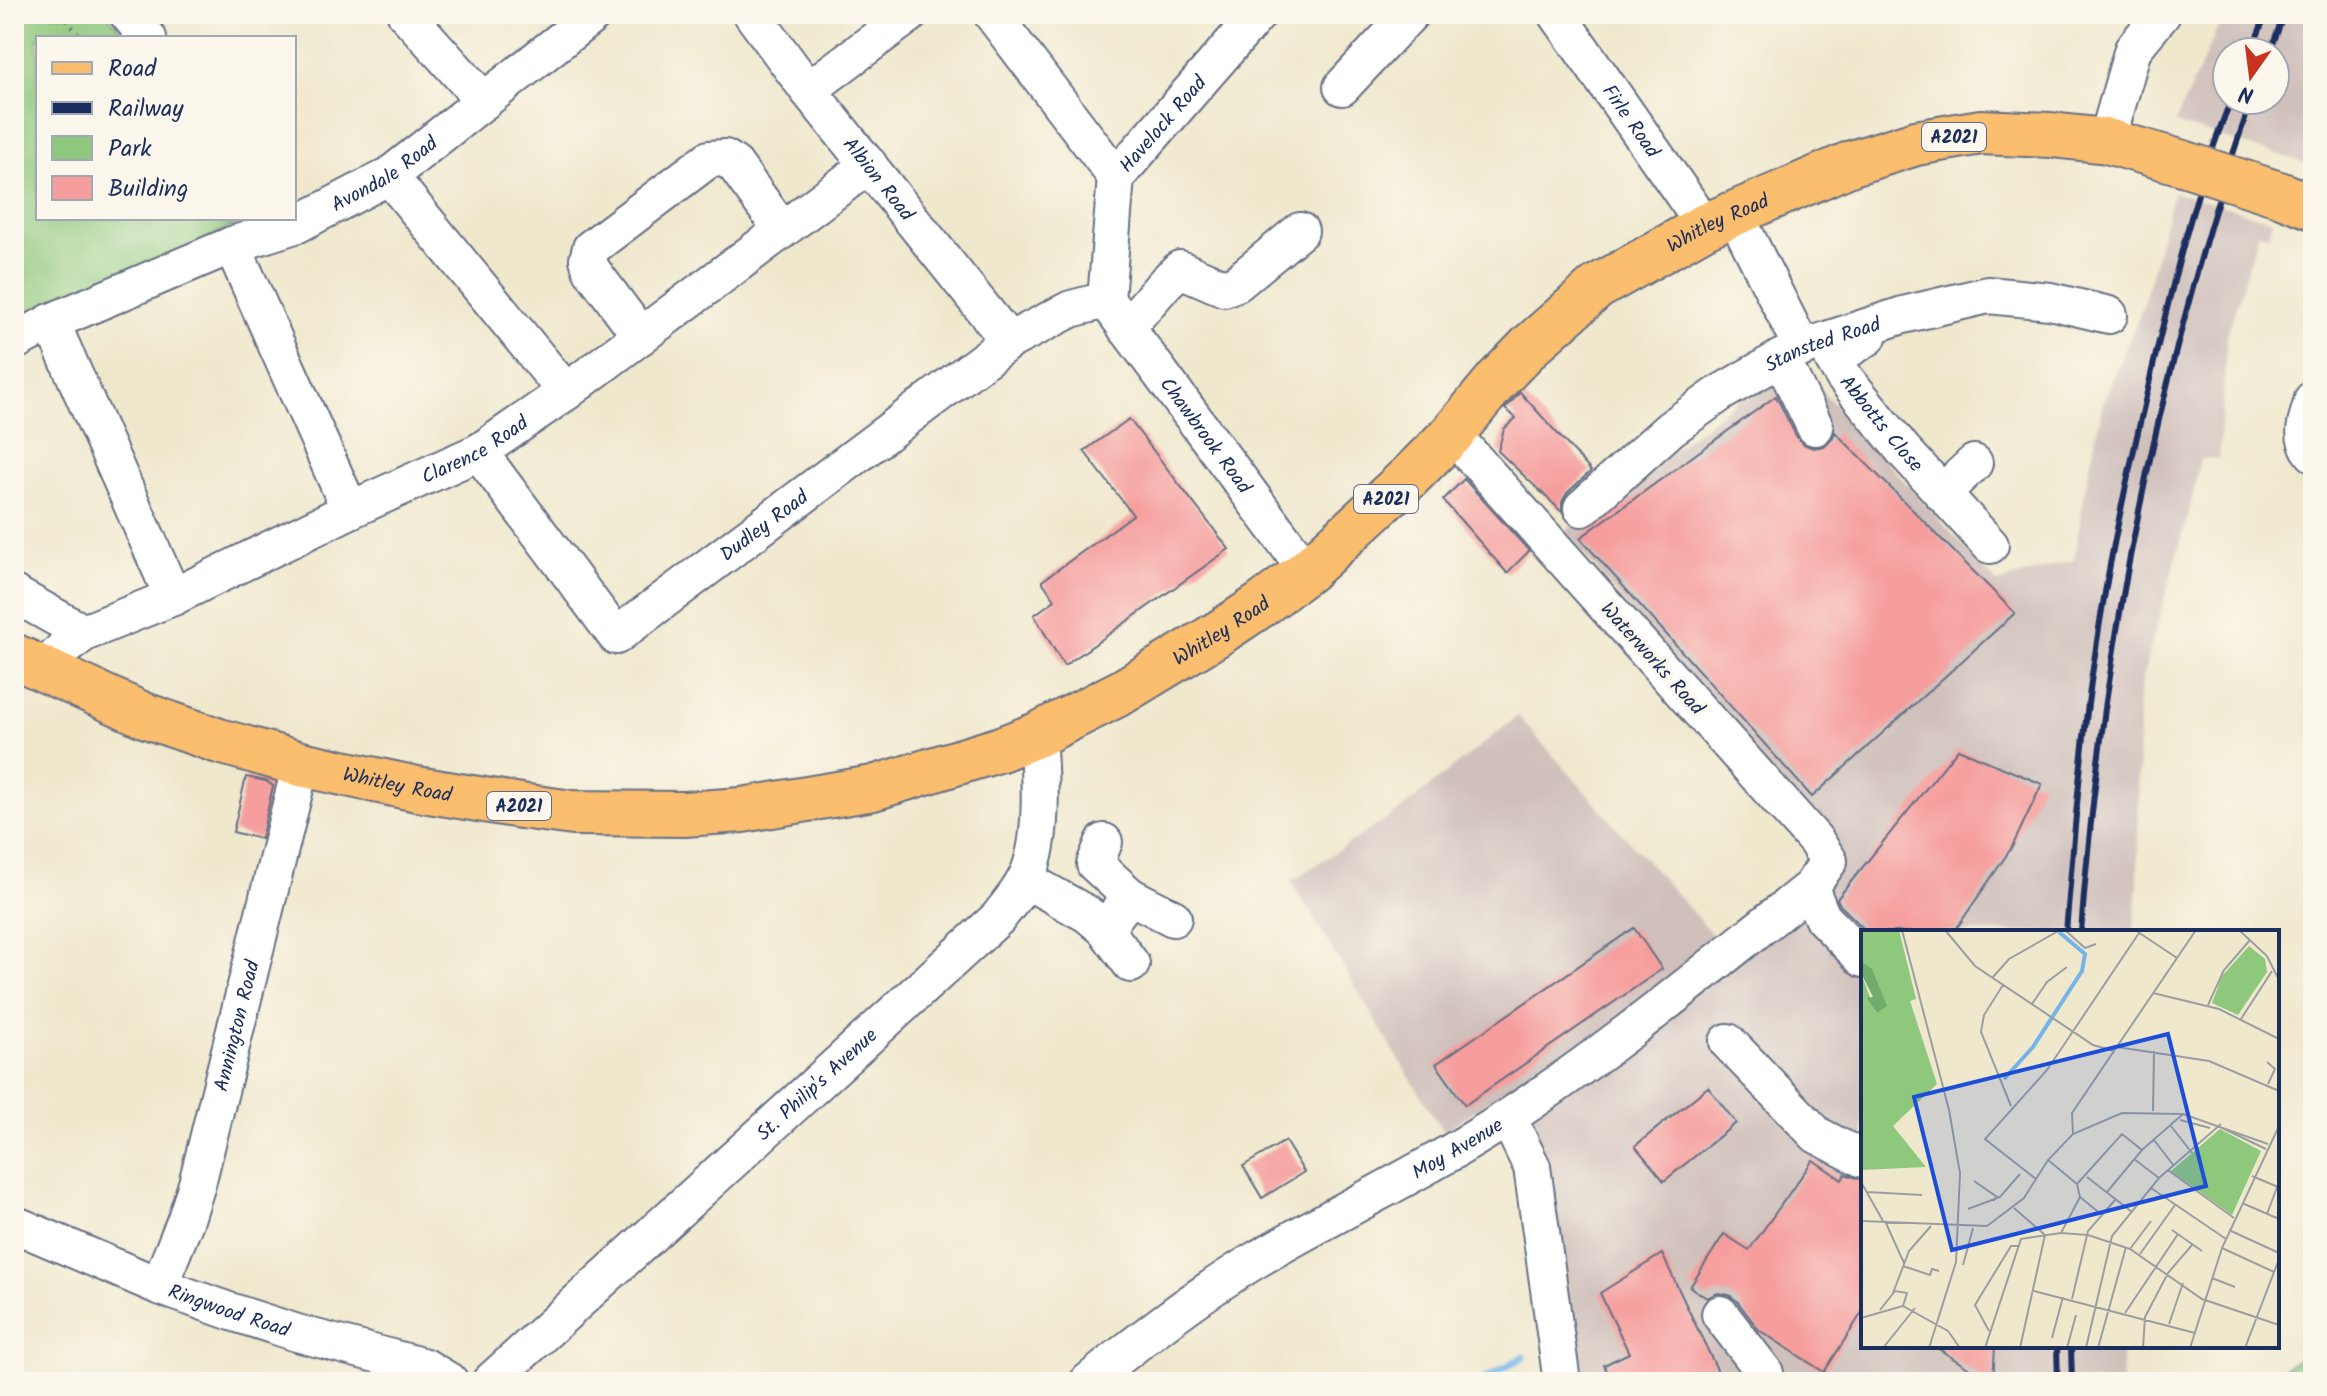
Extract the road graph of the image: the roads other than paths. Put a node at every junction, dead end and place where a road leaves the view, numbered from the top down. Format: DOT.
graph roads {
  1 [pos="128,14"];
  2 [pos="406,14"];
  3 [pos="594,14"];
  4 [pos="752,14"];
  5 [pos="910,14"];
  6 [pos="992,14"];
  7 [pos="1258,14"];
  8 [pos="1410,14"];
  9 [pos="1557,14"];
  10 [pos="2162,14"];
  11 [pos="146,36"];
  12 [pos="1342,87"];
  13 [pos="808,90"];
  14 [pos="484,101"];
  15 [pos="2107,141"];
  16 [pos="869,165"];
  17 [pos="389,176"];
  18 [pos="1116,177"];
  19 [pos="2297,201"];
  20 [pos="1720,220"];
  21 [pos="295,221"];
  22 [pos="782,230"];
  23 [pos="1300,231"];
  24 [pos="232,245"];
  25 [pos="1116,314"];
  26 [pos="1903,315"];
  27 [pos="2109,315"];
  28 [pos="51,322"];
  29 [pos="641,336"];
  30 [pos="1009,341"];
  31 [pos="14,342"];
  32 [pos="1792,353"];
  33 [pos="566,392"];
  34 [pos="2313,399"];
  35 [pos="1815,427"];
  36 [pos="1452,434"];
  37 [pos="479,452"];
  38 [pos="2313,453"];
  39 [pos="1974,463"];
  40 [pos="1942,493"];
  41 [pos="1582,508"];
  42 [pos="350,510"];
  43 [pos="1990,545"];
  44 [pos="1307,571"];
  45 [pos="14,594"];
  46 [pos="173,597"];
  47 [pos="84,633"];
  48 [pos="28,664"];
  49 [pos="1037,735"];
  50 [pos="301,764"];
  51 [pos="1104,842"];
  52 [pos="1026,880"];
  53 [pos="1810,888"];
  54 [pos="1130,896"];
  55 [pos="1173,918"];
  56 [pos="1105,929"];
  57 [pos="1861,957"];
  58 [pos="1131,964"];
  59 [pos="1728,1042"];
  60 [pos="1508,1118"];
  61 [pos="1861,1158"];
  62 [pos="14,1224"];
  63 [pos="159,1286"];
  64 [pos="1720,1314"];
  65 [pos="509,1376"];
  66 [pos="450,1382"];
  67 [pos="1088,1382"];
  68 [pos="1562,1382"];
  69 [pos="1766,1382"];
  1 -- 11 [label="street"];
  2 -- 14 [label="street"];
  3 -- 14 [label="street, Avondale Road"];
  4 -- 13 [label="street, Albion Road"];
  5 -- 13 [label="street"];
  6 -- 18 [label="street"];
  7 -- 18 [label="street, Havelock Road"];
  8 -- 12 [label="street"];
  9 -- 20 [label="street, Firle Road"];
  10 -- 15 [label="street"];
  13 -- 16 [label="street, Albion Road"];
  14 -- 17 [label="street, Avondale Road"];
  15 -- 19 [label="main road, Whitley Road / A2021, bridge"];
  15 -- 20 [label="main road, Whitley Road / A2021"];
  16 -- 22 [label="street, Clarence Road"];
  16 -- 30 [label="street, Albion Road"];
  17 -- 21 [label="street, Avondale Road"];
  17 -- 33 [label="street"];
  18 -- 25 [label="street, Havelock Road"];
  20 -- 32 [label="street"];
  20 -- 36 [label="main road, Whitley Road / A2021"];
  21 -- 24 [label="street, Avondale Road"];
  22 -- 29 [label="street, Clarence Road"];
  22 -- 29 [label="street"];
  23 -- 25 [label="street"];
  24 -- 28 [label="street, Avondale Road"];
  24 -- 42 [label="street"];
  25 -- 30 [label="street, Dudley Road"];
  25 -- 44 [label="street, Chawbrook Road"];
  26 -- 27 [label="street, Stansted Road"];
  26 -- 32 [label="street, Stansted Road"];
  26 -- 40 [label="street, Abbotts Close"];
  28 -- 31 [label="street, Avondale Road"];
  28 -- 46 [label="street"];
  29 -- 33 [label="street, Clarence Road"];
  30 -- 37 [label="street, Dudley Road"];
  32 -- 35 [label="street"];
  32 -- 41 [label="street, Stansted Road"];
  33 -- 37 [label="street, Clarence Road"];
  34 -- 38 [label="street"];
  36 -- 44 [label="main road, Whitley Road / A2021"];
  36 -- 53 [label="street, Waterworks Road"];
  37 -- 42 [label="street, Clarence Road"];
  39 -- 40 [label="street"];
  40 -- 43 [label="street, Abbotts Close"];
  42 -- 46 [label="street, Clarence Road"];
  44 -- 49 [label="main road, Whitley Road / A2021"];
  45 -- 47 [label="street"];
  46 -- 47 [label="street, Clarence Road"];
  47 -- 48 [label="street, Clarence Road"];
  48 -- 50 [label="main road, Whitley Road / A2021"];
  49 -- 50 [label="main road, Whitley Road / A2021"];
  49 -- 52 [label="street, St. Philip's Avenue"];
  50 -- 63 [label="street, Annington Road"];
  51 -- 54 [label="street"];
  52 -- 56 [label="street"];
  52 -- 65 [label="street, St. Philip's Avenue"];
  53 -- 57 [label="street"];
  53 -- 60 [label="street, Moy Avenue"];
  54 -- 55 [label="street"];
  54 -- 56 [label="street"];
  56 -- 58 [label="street"];
  59 -- 61 [label="street"];
  60 -- 67 [label="street, Moy Avenue"];
  60 -- 68 [label="street"];
  62 -- 63 [label="street, Ringwood Road"];
  63 -- 66 [label="street, Ringwood Road"];
  64 -- 69 [label="street"];
}
